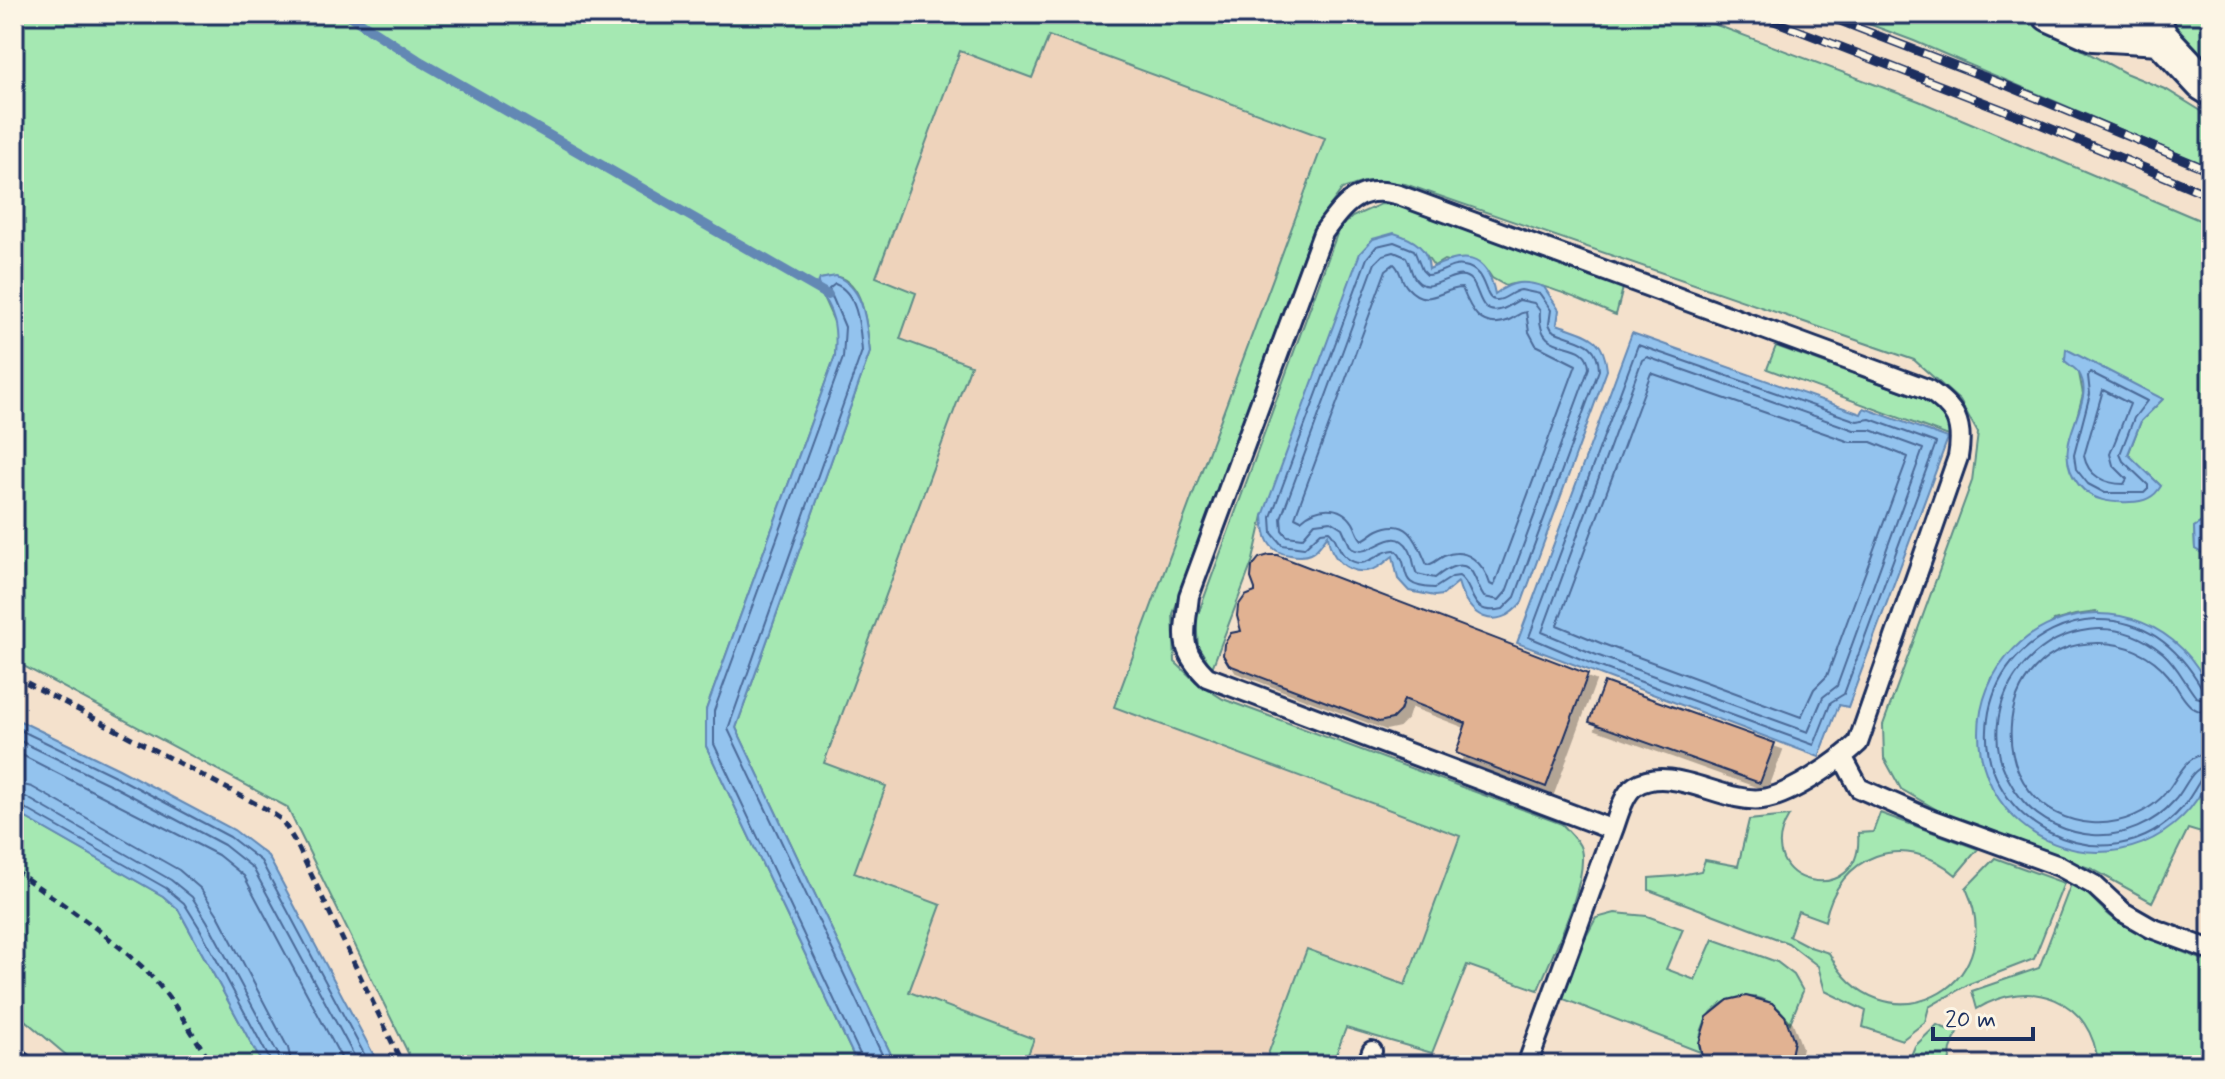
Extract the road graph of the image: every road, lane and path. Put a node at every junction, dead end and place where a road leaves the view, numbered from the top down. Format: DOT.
graph roads {
  1 [pos="2050,14"];
  2 [pos="2156,26"];
  3 [pos="2211,88"];
  4 [pos="14,676"];
  5 [pos="1843,758"];
  6 [pos="1613,830"];
  7 [pos="14,870"];
  8 [pos="2211,950"];
  9 [pos="14,1057"];
  10 [pos="24,1065"];
  11 [pos="212,1065"];
  12 [pos="403,1065"];
  13 [pos="1527,1065"];
  1 -- 2 [label="street"];
  2 -- 3 [label="street"];
  4 -- 12 [label="path"];
  5 -- 6 [label="lane"];
  5 -- 6 [label="lane"];
  5 -- 8 [label="lane"];
  6 -- 13 [label="lane"];
  7 -- 11 [label="path"];
  9 -- 10 [label="lane"];
}
